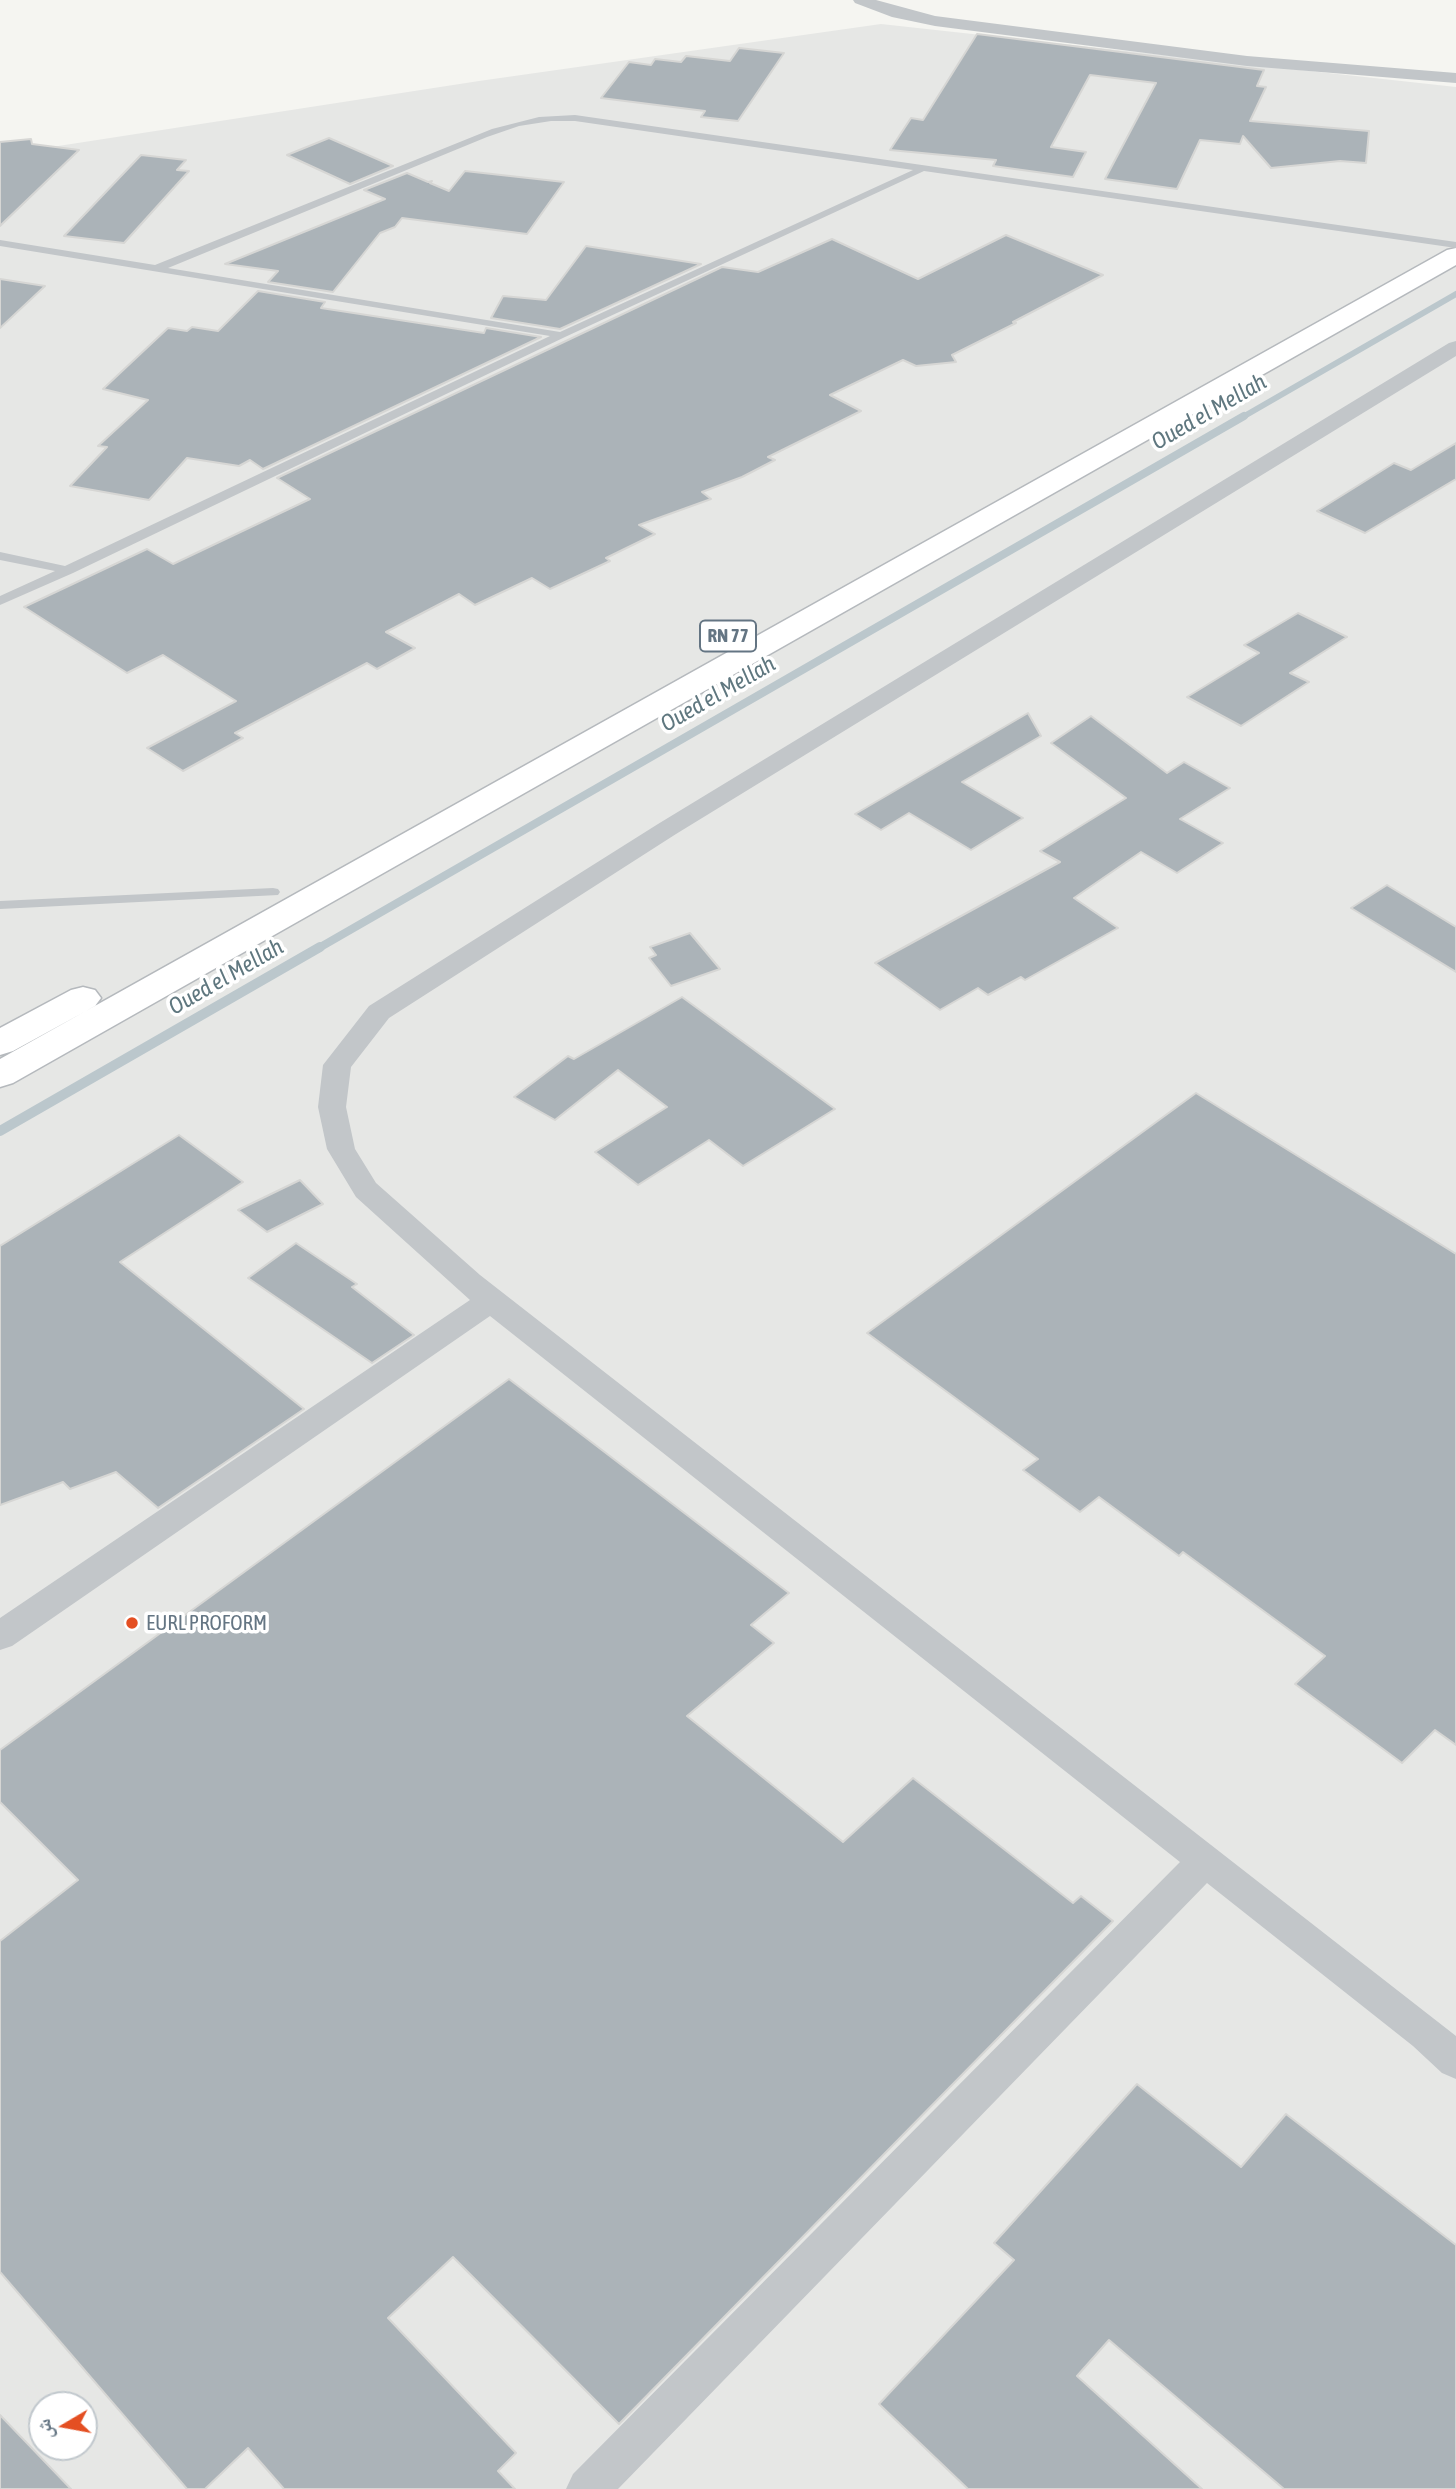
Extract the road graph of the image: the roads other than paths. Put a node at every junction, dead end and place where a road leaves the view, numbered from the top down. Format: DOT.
graph roads {
  1 [pos="861,0"];
  2 [pos="1456,78"];
  3 [pos="921,170"];
  4 [pos="0,243"];
  5 [pos="1451,243"];
  6 [pos="158,268"];
  7 [pos="562,335"];
  8 [pos="1456,347"];
  9 [pos="0,556"];
  10 [pos="69,569"];
  11 [pos="0,601"];
  12 [pos="272,892"];
  13 [pos="0,905"];
  14 [pos="0,1044"];
  15 [pos="0,1075"];
  16 [pos="491,1300"];
  17 [pos="0,1636"];
  18 [pos="1203,1861"];
  19 [pos="1456,2061"];
  20 [pos="588,2489"];
  1 -- 2 [label="street"];
  3 -- 5 [label="lane"];
  3 -- 6 [label="lane"];
  3 -- 7 [label="lane"];
  4 -- 6 [label="lane"];
  5 -- 12 [label="main road, RN 77"];
  5 -- 15 [label="main road, RN 77"];
  6 -- 7 [label="lane"];
  7 -- 10 [label="lane"];
  8 -- 16 [label="street"];
  9 -- 10 [label="lane"];
  10 -- 11 [label="lane"];
  12 -- 13 [label="lane"];
  12 -- 14 [label="main road, RN 77"];
  16 -- 17 [label="street"];
  16 -- 18 [label="street"];
  18 -- 19 [label="street"];
  18 -- 20 [label="street"];
}
